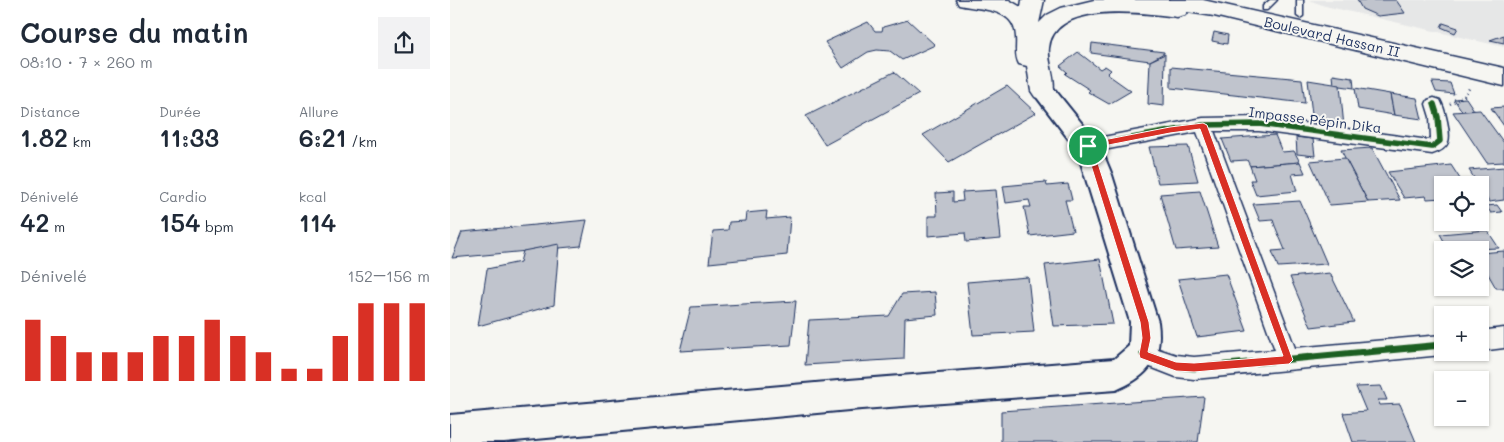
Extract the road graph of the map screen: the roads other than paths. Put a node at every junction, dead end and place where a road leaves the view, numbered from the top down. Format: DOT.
graph roads {
  1 [pos="967,0"];
  2 [pos="1033,0"];
  3 [pos="1159,0"];
  4 [pos="1269,4"];
  5 [pos="1221,5"];
  6 [pos="1300,8"];
  7 [pos="1028,34"];
  8 [pos="1504,62"];
  9 [pos="1504,77"];
  10 [pos="1043,91"];
  11 [pos="1434,104"];
  12 [pos="1203,125"];
  13 [pos="1088,146"];
  14 [pos="1504,338"];
  15 [pos="1489,340"];
  16 [pos="1434,346"];
  17 [pos="1143,354"];
  18 [pos="1289,360"];
  19 [pos="450,431"];
  1 -- 7 [label="main road"];
  2 -- 7 [label="main road"];
  3 -- 5 [label="main road, Boulevard Hassan II"];
  4 -- 5 [label="main road, Boulevard Hassan II"];
  4 -- 6 [label="main road, Boulevard Hassan II"];
  5 -- 9 [label="main road, Boulevard Hassan II"];
  5 -- 10 [label="main road"];
  6 -- 8 [label="main road, Boulevard Hassan II"];
  7 -- 10 [label="main road"];
  10 -- 13 [label="main road"];
  11 -- 12 [label="street, Impasse Pépin Dika"];
  12 -- 13 [label="street, Impasse Pépin Dika"];
  12 -- 18 [label="street"];
  13 -- 17 [label="main road"];
  14 -- 15 [label="street"];
  16 -- 18 [label="street"];
  17 -- 18 [label="street"];
  17 -- 19 [label="main road"];
}
